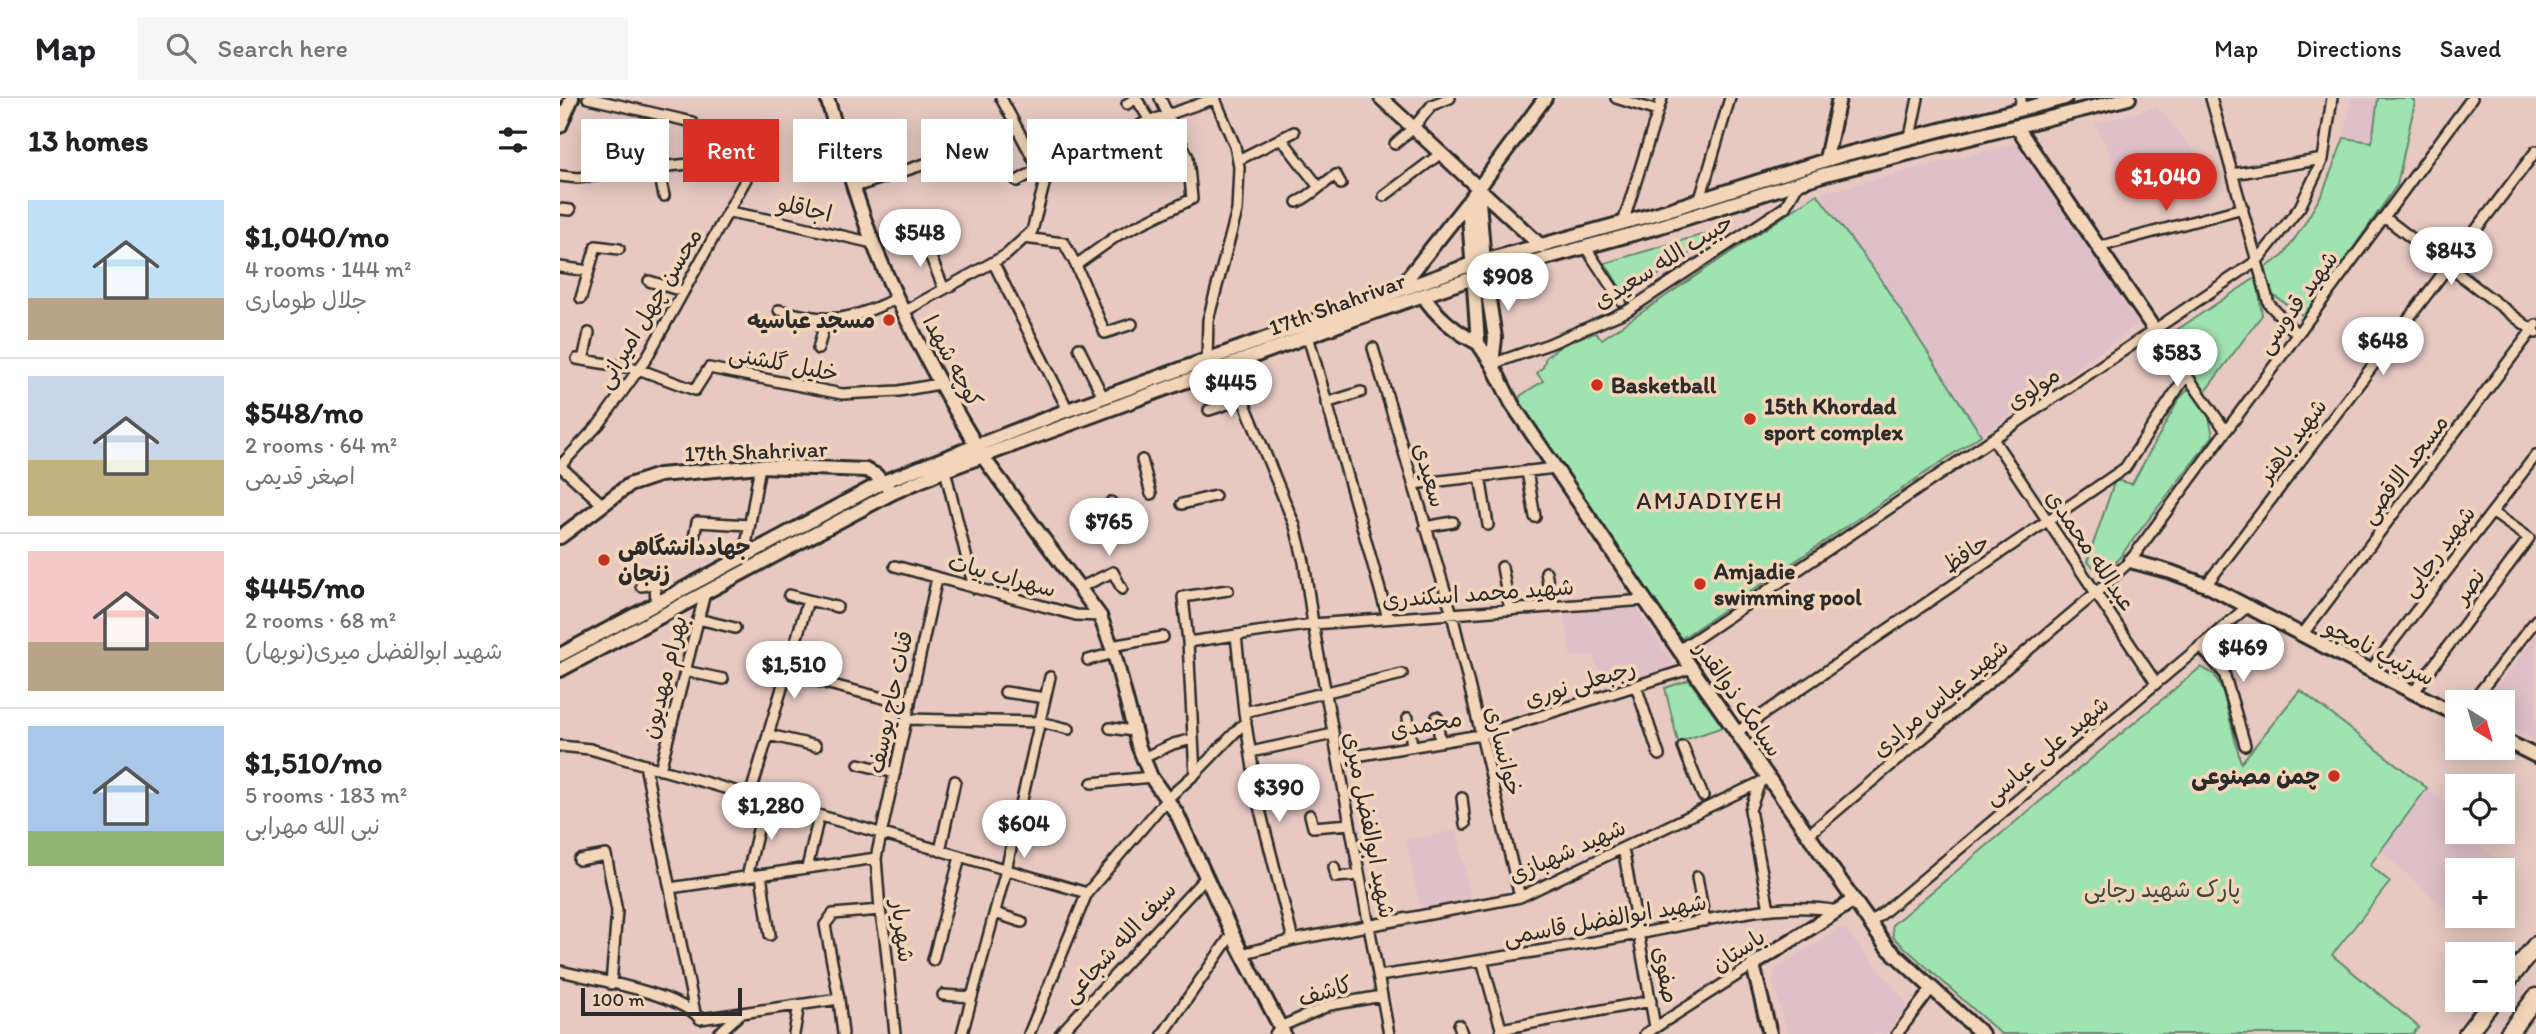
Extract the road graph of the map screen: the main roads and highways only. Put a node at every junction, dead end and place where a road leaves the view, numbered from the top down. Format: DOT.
graph roads {
  1 [pos="2536,945"];
  2 [pos="2515,972"];
  3 [pos="2536,998"];
  4 [pos="2484,1012"];
  5 [pos="2467,1034"];
  6 [pos="2508,1034"];
  1 -- 2 [label="highway"];
  3 -- 6 [label="highway"];
  4 -- 5 [label="highway"];
}
